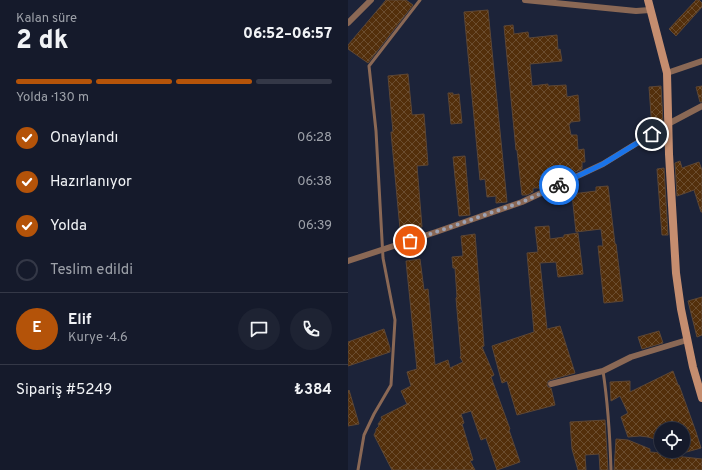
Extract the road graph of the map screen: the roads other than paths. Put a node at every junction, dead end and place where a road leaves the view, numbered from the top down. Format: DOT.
graph roads {
  1 [pos="371,0"];
  2 [pos="420,0"];
  3 [pos="526,0"];
  4 [pos="648,0"];
  5 [pos="650,10"];
  6 [pos="348,22"];
  7 [pos="702,62"];
  8 [pos="667,73"];
  9 [pos="702,106"];
  10 [pos="668,124"];
  11 [pos="383,250"];
  12 [pos="348,261"];
  13 [pos="687,340"];
  14 [pos="603,371"];
  15 [pos="551,384"];
  16 [pos="702,398"];
  17 [pos="358,470"];
  18 [pos="611,470"];
  1 -- 6 [label="street"];
  2 -- 11 [label="lane"];
  3 -- 5 [label="street"];
  4 -- 5 [label="street"];
  5 -- 8 [label="street"];
  7 -- 8 [label="street"];
  8 -- 10 [label="street"];
  9 -- 10 [label="street"];
  10 -- 11 [label="street"];
  10 -- 13 [label="street"];
  11 -- 12 [label="street"];
  11 -- 17 [label="lane"];
  13 -- 14 [label="street"];
  13 -- 16 [label="street"];
  14 -- 15 [label="street"];
  14 -- 18 [label="lane"];
}
